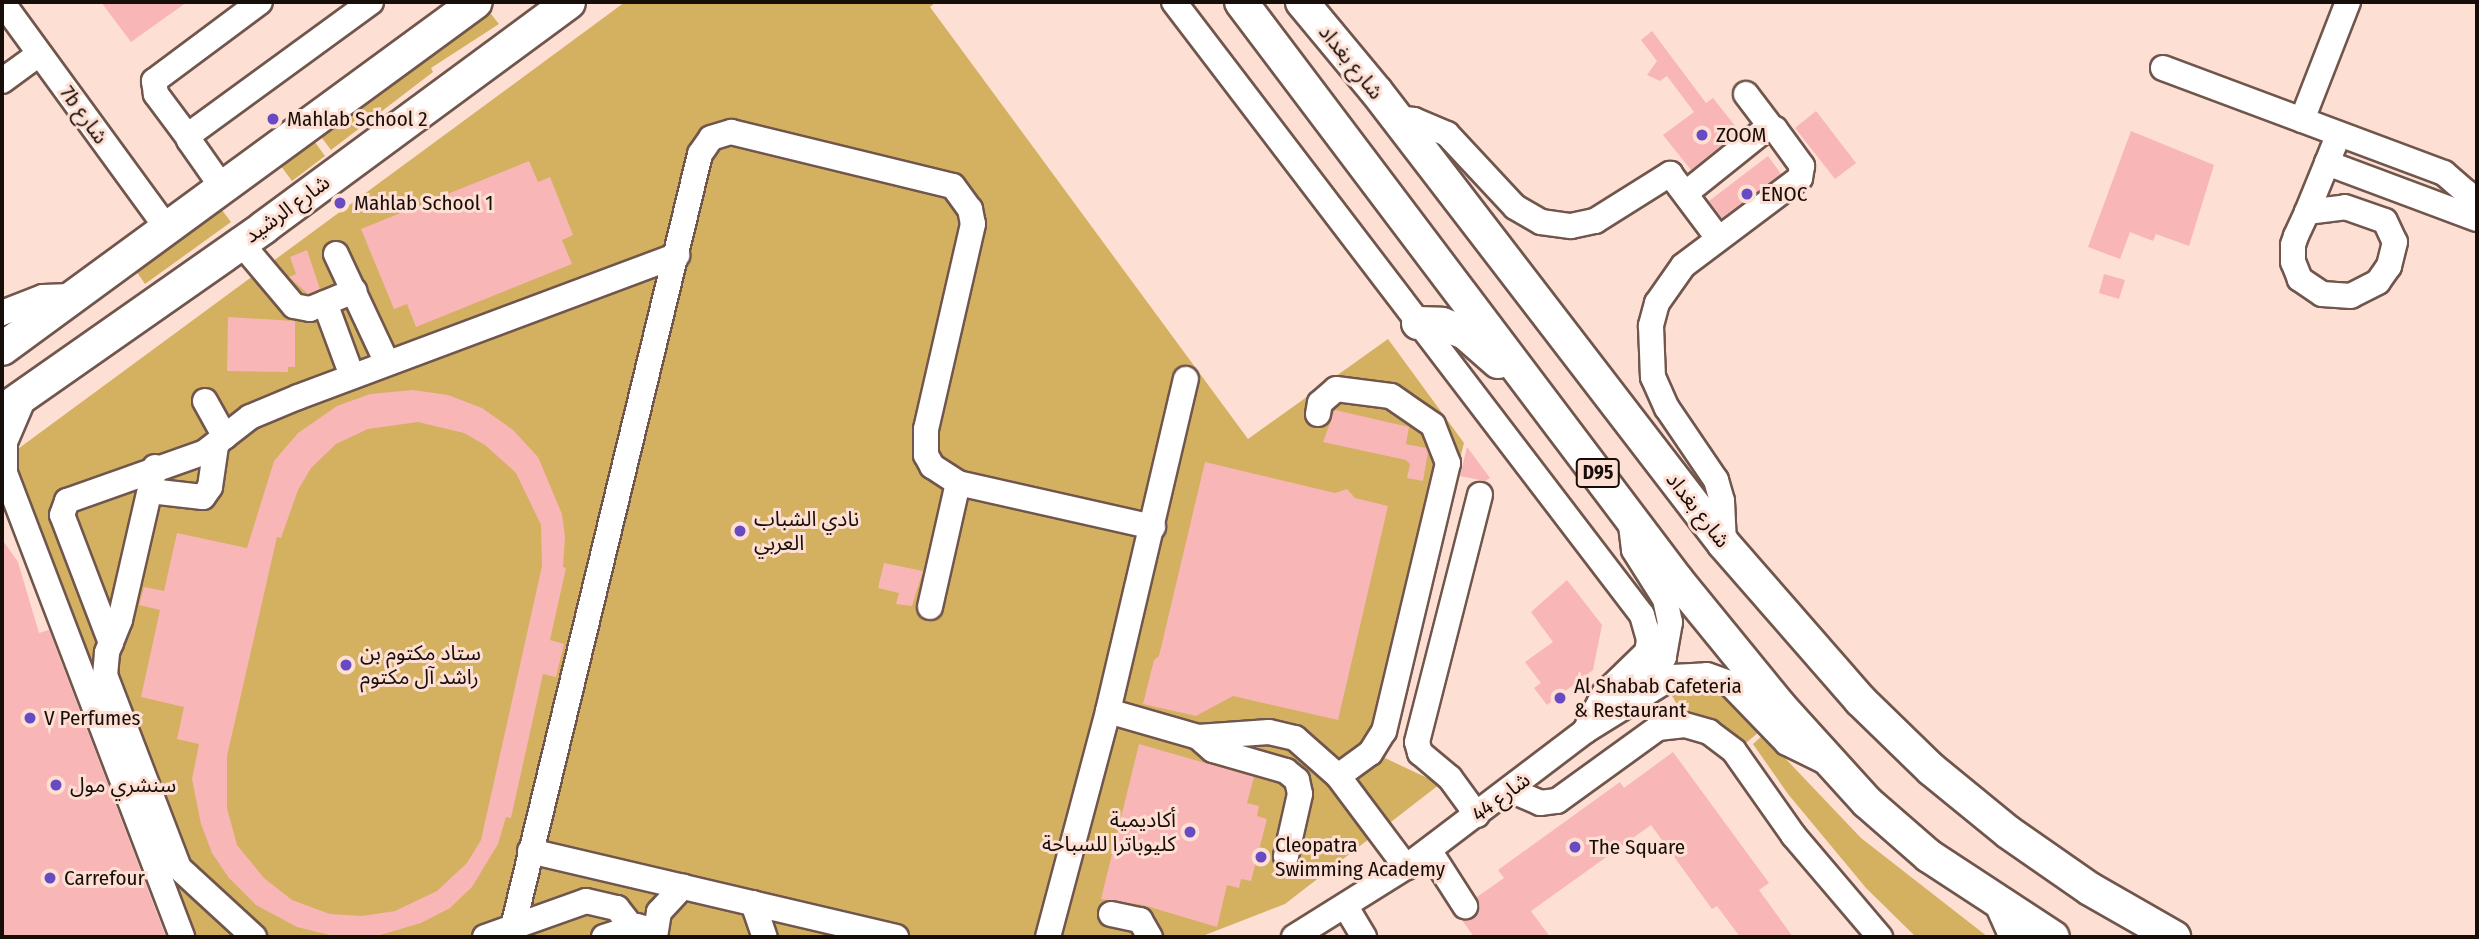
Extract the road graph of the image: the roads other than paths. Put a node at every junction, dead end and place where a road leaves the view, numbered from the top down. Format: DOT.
graph roads {
  1 [pos="2,2"];
  2 [pos="260,2"];
  3 [pos="371,2"];
  4 [pos="476,2"];
  5 [pos="569,2"];
  6 [pos="1174,2"];
  7 [pos="1241,2"];
  8 [pos="1301,2"];
  9 [pos="2348,2"];
  10 [pos="39,54"];
  11 [pos="2163,68"];
  12 [pos="2,80"];
  13 [pos="1746,94"];
  14 [pos="1396,118"];
  15 [pos="2302,120"];
  16 [pos="1771,127"];
  17 [pos="2339,134"];
  18 [pos="188,137"];
  19 [pos="2327,163"];
  20 [pos="222,187"];
  21 [pos="1686,193"];
  22 [pos="2306,212"];
  23 [pos="2475,218"];
  24 [pos="166,227"];
  25 [pos="1718,238"];
  26 [pos="241,243"];
  27 [pos="336,254"];
  28 [pos="677,255"];
  29 [pos="354,292"];
  30 [pos="71,296"];
  31 [pos="325,303"];
  32 [pos="2,313"];
  33 [pos="1418,323"];
  34 [pos="2,349"];
  35 [pos="387,363"];
  36 [pos="352,376"];
  37 [pos="1186,379"];
  38 [pos="205,401"];
  39 [pos="14,402"];
  40 [pos="1318,414"];
  41 [pos="1556,415"];
  42 [pos="220,441"];
  43 [pos="153,479"];
  44 [pos="5,482"];
  45 [pos="958,483"];
  46 [pos="1480,495"];
  47 [pos="1630,517"];
  48 [pos="1153,527"];
  49 [pos="1724,544"];
  50 [pos="930,607"];
  51 [pos="111,643"];
  52 [pos="1634,696"];
  53 [pos="1108,712"];
  54 [pos="1585,732"];
  55 [pos="1198,737"];
  56 [pos="1832,765"];
  57 [pos="1338,776"];
  58 [pos="1510,790"];
  59 [pos="1477,815"];
  60 [pos="530,851"];
  61 [pos="1424,854"];
  62 [pos="1286,856"];
  63 [pos="683,886"];
  64 [pos="1465,901"];
  65 [pos="753,902"];
  66 [pos="1997,904"];
  67 [pos="1346,907"];
  68 [pos="1111,914"];
  69 [pos="513,927"];
  70 [pos="818,928"];
  71 [pos="646,934"];
  72 [pos="183,937"];
  73 [pos="254,937"];
  74 [pos="485,937"];
  75 [pos="604,937"];
  76 [pos="765,937"];
  77 [pos="896,937"];
  78 [pos="1048,937"];
  79 [pos="1150,937"];
  80 [pos="1294,937"];
  81 [pos="1364,937"];
  82 [pos="1880,937"];
  83 [pos="2012,937"];
  84 [pos="2053,937"];
  85 [pos="2174,937"];
  1 -- 10 [label="street, 7b شارع"];
  2 -- 18 [label="street"];
  3 -- 18 [label="street"];
  4 -- 20 [label="main road"];
  5 -- 26 [label="main road, شارع الرشيد"];
  6 -- 33 [label="street"];
  7 -- 41 [label="main road, D95"];
  8 -- 14 [label="main road, شارع بغداد / D95"];
  9 -- 15 [label="street"];
  10 -- 12 [label="street"];
  10 -- 24 [label="street, 7b شارع"];
  11 -- 15 [label="street"];
  13 -- 16 [label="street"];
  14 -- 21 [label="street"];
  14 -- 49 [label="main road, شارع بغداد / D95"];
  15 -- 17 [label="street"];
  16 -- 21 [label="street"];
  16 -- 25 [label="street"];
  17 -- 19 [label="street"];
  17 -- 23 [label="street"];
  18 -- 20 [label="street"];
  19 -- 22 [label="street"];
  19 -- 23 [label="street"];
  20 -- 24 [label="main road"];
  21 -- 25 [label="street"];
  22 -- 22 [label="street"];
  24 -- 30 [label="main road"];
  25 -- 49 [label="street"];
  26 -- 31 [label="street"];
  26 -- 39 [label="main road, شارع الرشيد"];
  27 -- 29 [label="street"];
  28 -- 35 [label="street"];
  28 -- 45 [label="street"];
  28 -- 60 [label="street"];
  29 -- 31 [label="street"];
  29 -- 35 [label="street"];
  30 -- 32 [label="street"];
  30 -- 34 [label="main road"];
  31 -- 36 [label="street"];
  33 -- 41 [label="main road"];
  33 -- 54 [label="street"];
  35 -- 36 [label="street"];
  36 -- 42 [label="street"];
  37 -- 48 [label="street"];
  38 -- 42 [label="street"];
  39 -- 44 [label="street"];
  40 -- 57 [label="street"];
  41 -- 47 [label="main road, D95"];
  42 -- 43 [label="street"];
  42 -- 43 [label="street"];
  43 -- 51 [label="street"];
  43 -- 51 [label="street"];
  44 -- 72 [label="street"];
  45 -- 48 [label="street"];
  45 -- 50 [label="street"];
  46 -- 59 [label="street"];
  47 -- 52 [label="street, شارع 44"];
  47 -- 56 [label="main road, D95"];
  48 -- 53 [label="street"];
  49 -- 85 [label="main road, شارع بغداد / D95"];
  51 -- 73 [label="street"];
  52 -- 54 [label="street, شارع 44"];
  52 -- 56 [label="street, شارع 44"];
  53 -- 55 [label="street"];
  53 -- 78 [label="street"];
  54 -- 58 [label="street, شارع 44"];
  55 -- 57 [label="street"];
  55 -- 62 [label="street"];
  56 -- 66 [label="main road, D95"];
  57 -- 61 [label="street"];
  58 -- 59 [label="street, شارع 44"];
  58 -- 82 [label="street"];
  59 -- 61 [label="street, شارع 44"];
  60 -- 63 [label="street"];
  60 -- 69 [label="street"];
  61 -- 64 [label="street"];
  61 -- 67 [label="street, شارع 44"];
  63 -- 65 [label="street"];
  63 -- 71 [label="street"];
  65 -- 70 [label="street"];
  65 -- 76 [label="street"];
  66 -- 83 [label="street"];
  66 -- 84 [label="main road, D95"];
  67 -- 80 [label="street, شارع 44"];
  67 -- 81 [label="street"];
  68 -- 79 [label="street"];
  69 -- 71 [label="street"];
  69 -- 74 [label="street"];
  70 -- 77 [label="street"];
  71 -- 75 [label="street"];
}
